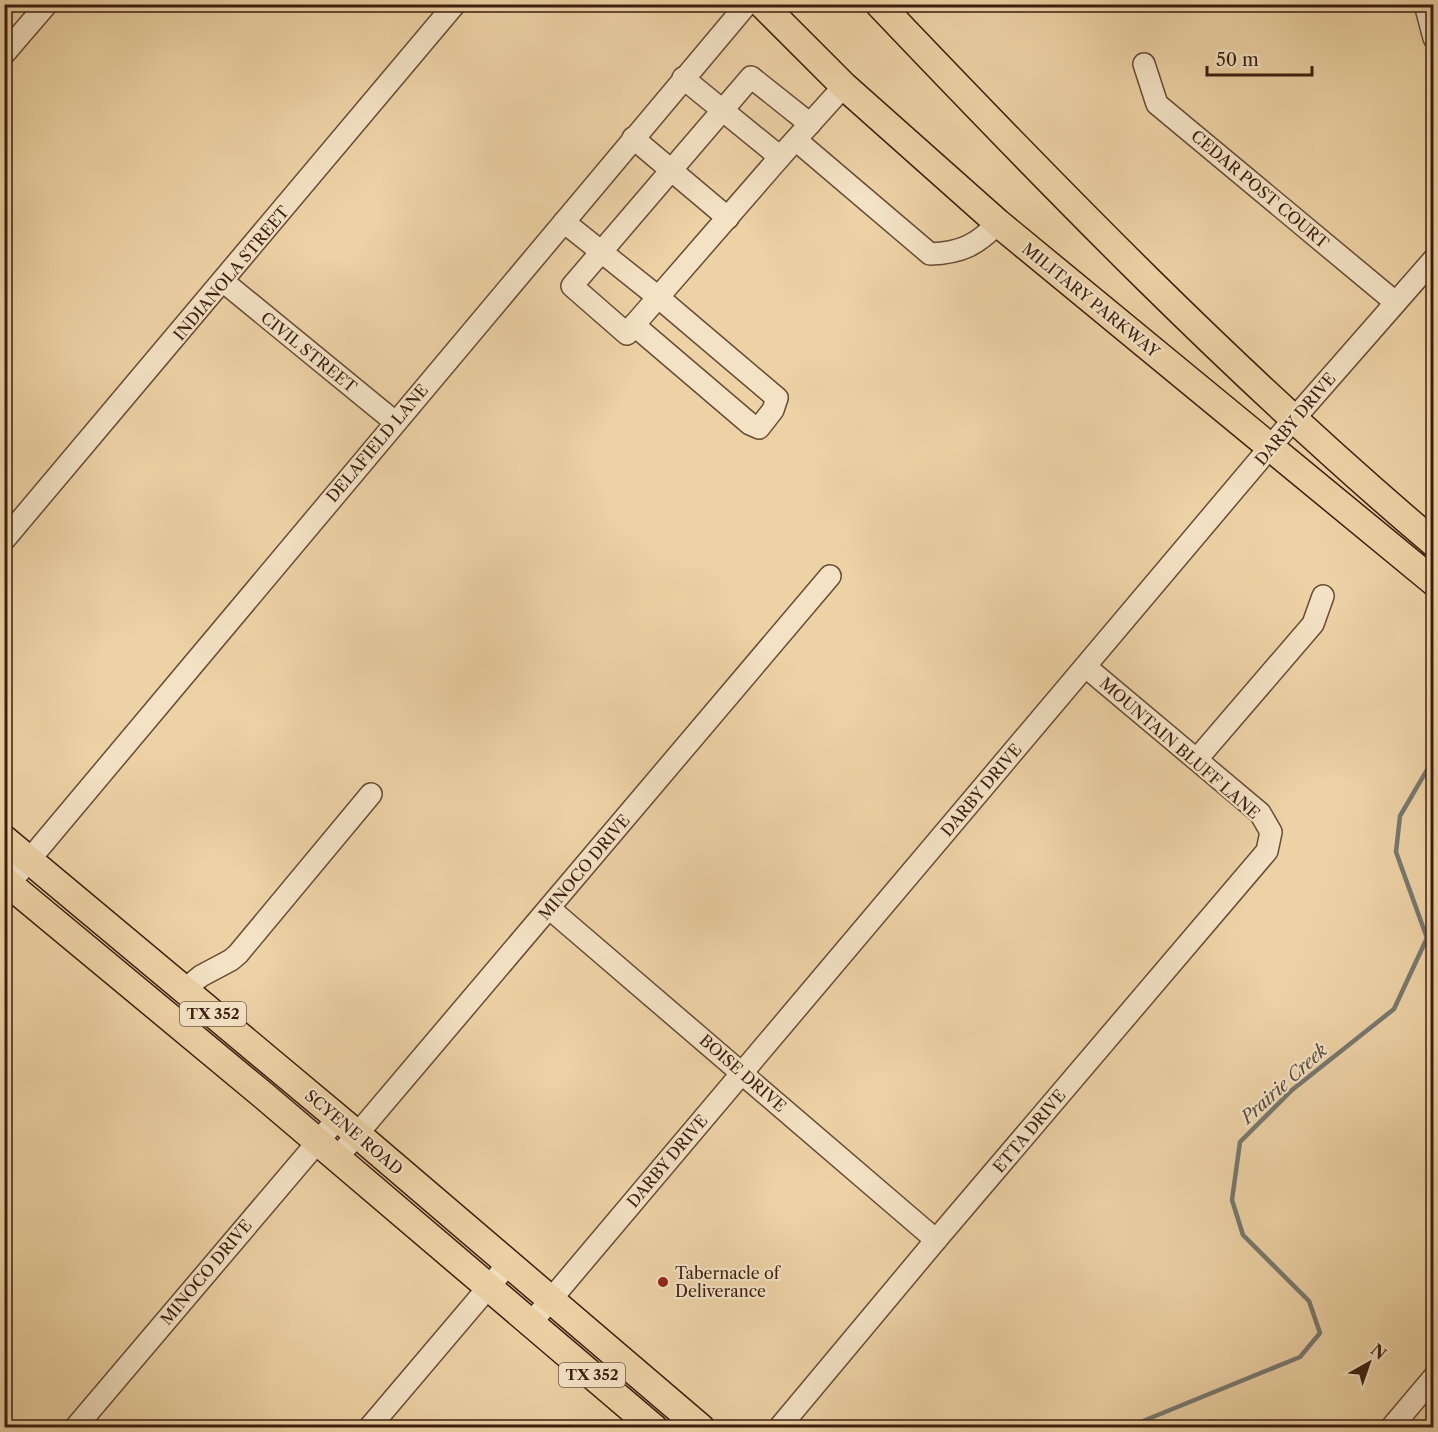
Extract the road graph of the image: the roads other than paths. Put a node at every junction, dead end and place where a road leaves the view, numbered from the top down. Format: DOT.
graph roads {
  1 [pos="47,4"];
  2 [pos="455,4"];
  3 [pos="747,4"];
  4 [pos="762,4"];
  5 [pos="879,4"];
  6 [pos="1425,4"];
  7 [pos="1434,38"];
  8 [pos="4,54"];
  9 [pos="1144,64"];
  10 [pos="683,78"];
  11 [pos="844,86"];
  12 [pos="722,110"];
  13 [pos="803,132"];
  14 [pos="633,138"];
  15 [pos="780,157"];
  16 [pos="671,170"];
  17 [pos="728,218"];
  18 [pos="564,222"];
  19 [pos="998,224"];
  20 [pos="600,252"];
  21 [pos="1434,259"];
  22 [pos="224,282"];
  23 [pos="658,297"];
  24 [pos="1395,302"];
  25 [pos="634,326"];
  26 [pos="1293,420"];
  27 [pos="395,422"];
  28 [pos="1272,447"];
  29 [pos="4,540"];
  30 [pos="1434,543"];
  31 [pos="831,576"];
  32 [pos="1434,582"];
  33 [pos="1323,596"];
  34 [pos="1086,667"];
  35 [pos="1197,759"];
  36 [pos="371,794"];
  37 [pos="1271,832"];
  38 [pos="4,839"];
  39 [pos="29,860"];
  40 [pos="7,882"];
  41 [pos="549,908"];
  42 [pos="184,990"];
  43 [pos="742,1072"];
  44 [pos="348,1126"];
  45 [pos="327,1150"];
  46 [pos="936,1240"];
  47 [pos="509,1263"];
  48 [pos="488,1287"];
  49 [pos="551,1299"];
  50 [pos="531,1323"];
  51 [pos="1434,1377"];
  52 [pos="75,1428"];
  53 [pos="369,1428"];
  54 [pos="654,1428"];
  55 [pos="701,1428"];
  56 [pos="779,1428"];
  57 [pos="1391,1428"];
  1 -- 8 [label="street"];
  2 -- 22 [label="street, INDIANOLA STREET"];
  3 -- 10 [label="street, DELAFIELD LANE"];
  4 -- 11 [label="main road, MILITARY PARKWAY"];
  5 -- 26 [label="main road"];
  6 -- 7 [label="street"];
  9 -- 24 [label="street, CEDAR POST COURT"];
  10 -- 12 [label="street"];
  10 -- 14 [label="street, DELAFIELD LANE"];
  11 -- 13 [label="street"];
  11 -- 19 [label="main road, MILITARY PARKWAY"];
  12 -- 13 [label="street"];
  12 -- 15 [label="street"];
  12 -- 16 [label="street"];
  13 -- 15 [label="street"];
  13 -- 19 [label="street"];
  14 -- 16 [label="street"];
  14 -- 18 [label="street, DELAFIELD LANE"];
  15 -- 17 [label="street"];
  16 -- 17 [label="street"];
  16 -- 20 [label="street"];
  17 -- 23 [label="street"];
  18 -- 20 [label="street"];
  18 -- 27 [label="street, DELAFIELD LANE"];
  19 -- 28 [label="main road, MILITARY PARKWAY"];
  20 -- 23 [label="street"];
  20 -- 25 [label="street"];
  21 -- 24 [label="street, DARBY DRIVE"];
  22 -- 27 [label="street, CIVIL STREET"];
  22 -- 29 [label="street, INDIANOLA STREET"];
  23 -- 25 [label="street"];
  23 -- 25 [label="street"];
  24 -- 26 [label="street, DARBY DRIVE"];
  26 -- 28 [label="street, DARBY DRIVE"];
  26 -- 30 [label="main road"];
  27 -- 39 [label="street, DELAFIELD LANE"];
  28 -- 32 [label="main road, MILITARY PARKWAY"];
  28 -- 34 [label="street, DARBY DRIVE"];
  31 -- 41 [label="street, MINOCO DRIVE"];
  33 -- 35 [label="street"];
  34 -- 35 [label="street, MOUNTAIN BLUFF LANE"];
  34 -- 43 [label="street, DARBY DRIVE"];
  35 -- 37 [label="street, MOUNTAIN BLUFF LANE"];
  36 -- 42 [label="street"];
  37 -- 46 [label="street, ETTA DRIVE"];
  38 -- 39 [label="main road, SCYENE ROAD / TX 352"];
  39 -- 40 [label="street, DELAFIELD LANE"];
  39 -- 42 [label="main road, SCYENE ROAD / TX 352"];
  40 -- 45 [label="main road, SCYENE ROAD / TX 352"];
  41 -- 43 [label="street, BOISE DRIVE"];
  41 -- 44 [label="street, MINOCO DRIVE"];
  42 -- 44 [label="main road, SCYENE ROAD / TX 352"];
  43 -- 46 [label="street, BOISE DRIVE"];
  43 -- 49 [label="street, DARBY DRIVE"];
  44 -- 45 [label="street, MINOCO DRIVE"];
  44 -- 47 [label="main road, SCYENE ROAD / TX 352"];
  45 -- 48 [label="main road, SCYENE ROAD / TX 352"];
  45 -- 52 [label="street, MINOCO DRIVE"];
  46 -- 56 [label="street, ETTA DRIVE"];
  47 -- 48 [label="street"];
  47 -- 49 [label="main road, SCYENE ROAD / TX 352"];
  48 -- 50 [label="main road, SCYENE ROAD / TX 352"];
  48 -- 53 [label="street"];
  49 -- 50 [label="street, DARBY DRIVE"];
  49 -- 55 [label="main road, SCYENE ROAD / TX 352"];
  50 -- 54 [label="main road, SCYENE ROAD / TX 352"];
  51 -- 57 [label="street"];
}
